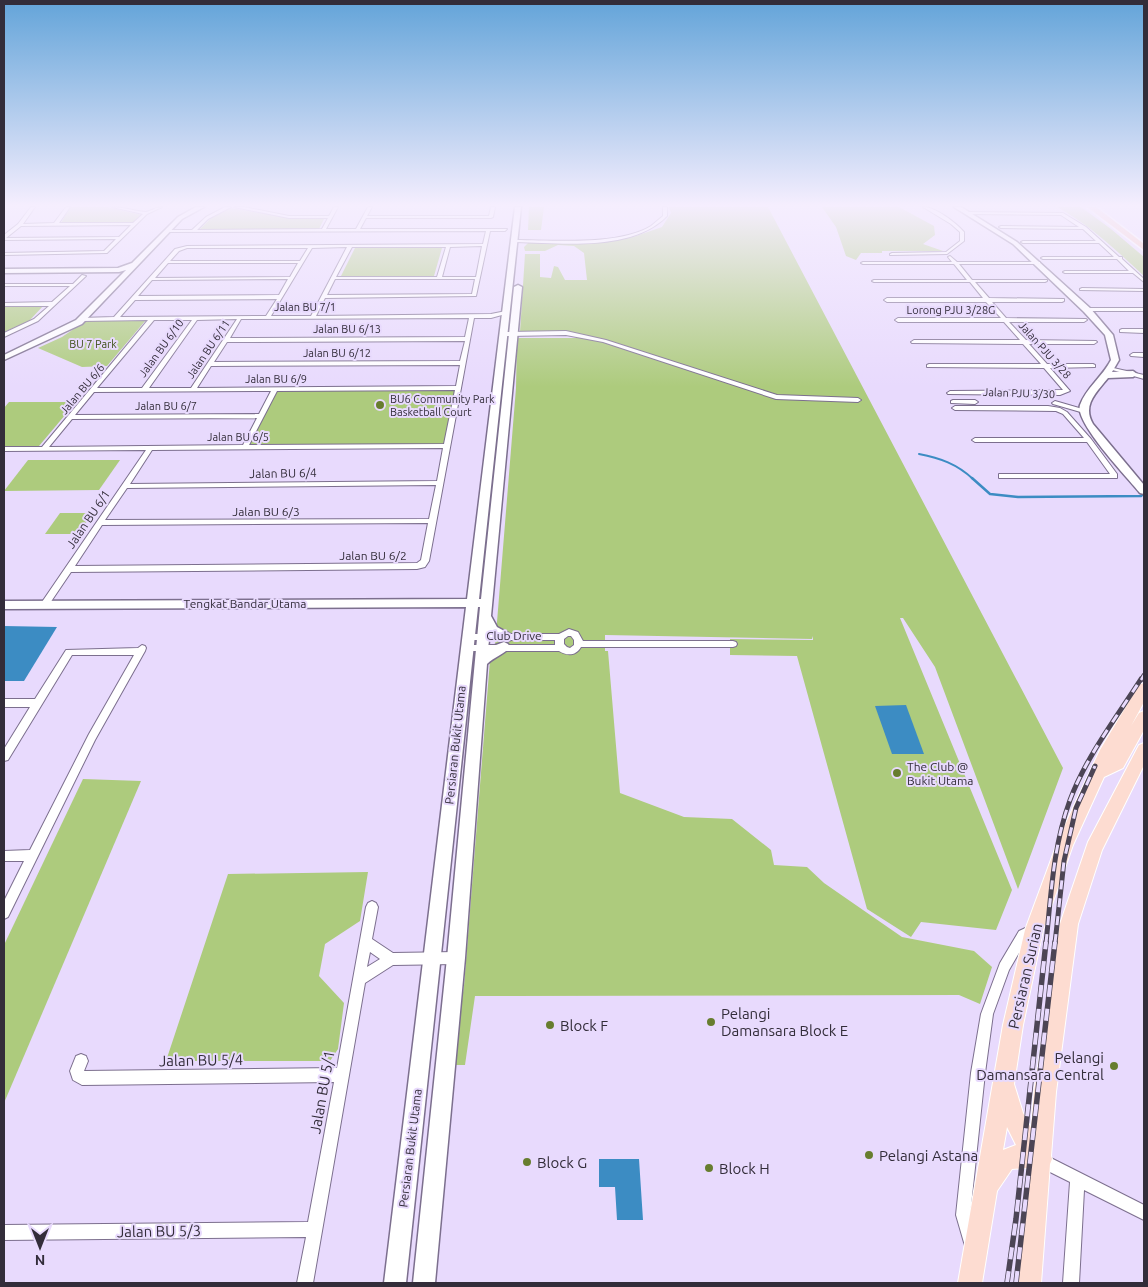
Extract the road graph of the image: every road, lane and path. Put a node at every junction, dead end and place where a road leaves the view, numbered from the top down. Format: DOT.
graph roads {
  1 [pos="124,267"];
  2 [pos="128,267"];
  3 [pos="161,267"];
  4 [pos="299,267"];
  5 [pos="339,267"];
  6 [pos="442,267"];
  7 [pos="480,267"];
  8 [pos="514,267"];
  9 [pos="515,267"];
  10 [pos="960,267"];
  11 [pos="1047,267"];
  12 [pos="1130,267"];
  13 [pos="106,268"];
  14 [pos="4,269"];
  15 [pos="121,271"];
  16 [pos="1065,272"];
  17 [pos="1135,272"];
  18 [pos="84,276"];
  19 [pos="292,278"];
  20 [pos="333,278"];
  21 [pos="439,278"];
  22 [pos="478,278"];
  23 [pos="150,279"];
  24 [pos="874,281"];
  25 [pos="972,281"];
  26 [pos="1045,281"];
  27 [pos="1144,281"];
  28 [pos="4,285"];
  29 [pos="74,285"];
  30 [pos="1082,290"];
  31 [pos="1144,290"];
  32 [pos="280,297"];
  33 [pos="323,297"];
  34 [pos="134,298"];
  35 [pos="887,300"];
  36 [pos="988,300"];
  37 [pos="1062,300"];
  38 [pos="4,304"];
  39 [pos="54,304"];
  40 [pos="1087,310"];
  41 [pos="1144,310"];
  42 [pos="506,313"];
  43 [pos="472,316"];
  44 [pos="268,317"];
  45 [pos="313,317"];
  46 [pos="83,318"];
  47 [pos="116,318"];
  48 [pos="153,318"];
  49 [pos="196,318"];
  50 [pos="239,320"];
  51 [pos="898,320"];
  52 [pos="1005,320"];
  53 [pos="1084,320"];
  54 [pos="60,326"];
  55 [pos="1122,331"];
  56 [pos="1144,331"];
  57 [pos="509,334"];
  58 [pos="4,335"];
  59 [pos="468,338"];
  60 [pos="226,340"];
  61 [pos="914,342"];
  62 [pos="1024,342"];
  63 [pos="1094,342"];
  64 [pos="4,354"];
  65 [pos="1133,355"];
  66 [pos="1144,355"];
  67 [pos="4,358"];
  68 [pos="463,363"];
  69 [pos="210,364"];
  70 [pos="1113,364"];
  71 [pos="1045,365"];
  72 [pos="929,366"];
  73 [pos="1093,366"];
  74 [pos="1134,374"];
  75 [pos="1106,376"];
  76 [pos="1144,377"];
  77 [pos="458,388"];
  78 [pos="193,389"];
  79 [pos="275,389"];
  80 [pos="94,390"];
  81 [pos="144,390"];
  82 [pos="950,393"];
  83 [pos="858,400"];
  84 [pos="954,405"];
  85 [pos="1006,405"];
  86 [pos="1084,411"];
  87 [pos="72,416"];
  88 [pos="261,416"];
  89 [pos="975,440"];
  90 [pos="1089,440"];
  91 [pos="447,446"];
  92 [pos="151,447"];
  93 [pos="245,447"];
  94 [pos="44,448"];
  95 [pos="4,449"];
  96 [pos="1002,476"];
  97 [pos="440,483"];
  98 [pos="125,486"];
  99 [pos="1144,491"];
  100 [pos="432,521"];
  101 [pos="100,524"];
  102 [pos="69,568"];
  103 [pos="472,603"];
  104 [pos="486,603"];
  105 [pos="45,604"];
  106 [pos="4,605"];
  107 [pos="485,616"];
  108 [pos="561,637"];
  109 [pos="467,642"];
  110 [pos="505,642"];
  111 [pos="580,644"];
  112 [pos="733,644"];
  113 [pos="561,648"];
  114 [pos="482,649"];
  115 [pos="1144,689"];
  116 [pos="4,703"];
  117 [pos="38,703"];
  118 [pos="1144,718"];
  119 [pos="1143,755"];
  120 [pos="4,757"];
  121 [pos="1100,771"];
  122 [pos="33,855"];
  123 [pos="4,856"];
  124 [pos="372,907"];
  125 [pos="4,913"];
  126 [pos="1034,930"];
  127 [pos="365,941"];
  128 [pos="390,958"];
  129 [pos="432,958"];
  130 [pos="456,958"];
  131 [pos="359,980"];
  132 [pos="81,1061"];
  133 [pos="342,1075"];
  134 [pos="1003,1082"];
  135 [pos="1041,1159"];
  136 [pos="1077,1179"];
  137 [pos="984,1194"];
  138 [pos="1144,1213"];
  139 [pos="314,1229"];
  140 [pos="4,1233"];
  141 [pos="973,1254"];
  142 [pos="305,1283"];
  143 [pos="395,1283"];
  144 [pos="424,1283"];
  145 [pos="970,1283"];
  146 [pos="1029,1283"];
  147 [pos="1071,1283"];
  1 -- 15 [label="street"];
  2 -- 15 [label="street"];
  3 -- 23 [label="street"];
  4 -- 19 [label="street"];
  5 -- 20 [label="street"];
  6 -- 21 [label="street"];
  7 -- 22 [label="street"];
  8 -- 42 [label="street, Persiaran Bukit Utama"];
  9 -- 57 [label="street, Persiaran Bukit Utama"];
  10 -- 25 [label="street, Jalan PJU 3/28"];
  11 -- 40 [label="street"];
  12 -- 17 [label="street"];
  13 -- 14 [label="street"];
  13 -- 15 [label="street"];
  15 -- 46 [label="street"];
  15 -- 54 [label="street"];
  16 -- 17 [label="street"];
  17 -- 27 [label="street"];
  18 -- 29 [label="street"];
  19 -- 23 [label="street"];
  19 -- 32 [label="street"];
  20 -- 21 [label="street"];
  20 -- 33 [label="street"];
  21 -- 22 [label="street"];
  22 -- 33 [label="street"];
  23 -- 34 [label="street"];
  24 -- 25 [label="street"];
  25 -- 26 [label="street"];
  25 -- 36 [label="street, Jalan PJU 3/28"];
  28 -- 29 [label="street"];
  29 -- 39 [label="street"];
  30 -- 31 [label="street"];
  32 -- 34 [label="street"];
  32 -- 44 [label="street"];
  33 -- 45 [label="street"];
  34 -- 47 [label="street"];
  35 -- 36 [label="street"];
  36 -- 37 [label="street"];
  36 -- 52 [label="street, Jalan PJU 3/28"];
  38 -- 39 [label="street"];
  39 -- 58 [label="street"];
  40 -- 41 [label="street"];
  40 -- 70 [label="street"];
  42 -- 43 [label="street, Jalan BU 7/1"];
  42 -- 57 [label="street, Persiaran Bukit Utama"];
  43 -- 45 [label="street, Jalan BU 7/1"];
  43 -- 59 [label="street, Jalan BU 6/2"];
  44 -- 45 [label="street, Jalan BU 7/1"];
  44 -- 49 [label="street, Jalan BU 7/1"];
  46 -- 47 [label="street, Jalan BU 7/1"];
  46 -- 54 [label="street"];
  46 -- 67 [label="street"];
  47 -- 48 [label="street, Jalan BU 7/1"];
  48 -- 49 [label="street, Jalan BU 7/1"];
  48 -- 80 [label="street, Jalan BU 6/6"];
  49 -- 81 [label="street, Jalan BU 6/10"];
  50 -- 60 [label="street, Jalan BU 6/11"];
  51 -- 52 [label="street, Lorong PJU 3/28G"];
  52 -- 53 [label="street"];
  52 -- 62 [label="street, Jalan PJU 3/28"];
  54 -- 64 [label="street"];
  55 -- 56 [label="street"];
  57 -- 83 [label="street"];
  57 -- 103 [label="street, Persiaran Bukit Utama"];
  57 -- 104 [label="street, Persiaran Bukit Utama"];
  59 -- 60 [label="street, Jalan BU 6/13"];
  59 -- 68 [label="street, Jalan BU 6/2"];
  60 -- 69 [label="street, Jalan BU 6/11"];
  61 -- 62 [label="street"];
  62 -- 63 [label="street"];
  62 -- 71 [label="street, Jalan PJU 3/28"];
  65 -- 66 [label="street"];
  68 -- 69 [label="street, Jalan BU 6/12"];
  68 -- 77 [label="street, Jalan BU 6/2"];
  69 -- 78 [label="street, Jalan BU 6/11"];
  70 -- 74 [label="street"];
  70 -- 75 [label="street"];
  71 -- 72 [label="street"];
  71 -- 73 [label="street"];
  71 -- 82 [label="street, Jalan PJU 3/28"];
  74 -- 75 [label="street"];
  74 -- 76 [label="street"];
  75 -- 86 [label="street"];
  77 -- 79 [label="street, Jalan BU 6/9"];
  77 -- 91 [label="street, Jalan BU 6/2"];
  78 -- 79 [label="street, Jalan BU 6/9"];
  78 -- 81 [label="street, Jalan BU 6/9"];
  79 -- 88 [label="street"];
  80 -- 81 [label="street, Jalan BU 6/9"];
  80 -- 87 [label="street, Jalan BU 6/6"];
  84 -- 85 [label="street"];
  85 -- 86 [label="street, Jalan PJU 3/30"];
  85 -- 90 [label="street"];
  86 -- 99 [label="street"];
  87 -- 88 [label="street, Jalan BU 6/7"];
  87 -- 94 [label="street, Jalan BU 6/6"];
  88 -- 93 [label="street"];
  89 -- 90 [label="street"];
  90 -- 96 [label="street"];
  91 -- 93 [label="street, Jalan BU 6/5"];
  91 -- 97 [label="street, Jalan BU 6/2"];
  92 -- 93 [label="street, Jalan BU 6/5"];
  92 -- 94 [label="street, Jalan BU 6/5"];
  92 -- 98 [label="street, Jalan BU 6/1"];
  94 -- 95 [label="street, Jalan BU 6/5"];
  97 -- 98 [label="street, Jalan BU 6/4"];
  97 -- 100 [label="street, Jalan BU 6/2"];
  98 -- 101 [label="street, Jalan BU 6/1"];
  100 -- 101 [label="street, Jalan BU 6/3"];
  100 -- 102 [label="street, Jalan BU 6/2"];
  101 -- 102 [label="street, Jalan BU 6/1"];
  102 -- 105 [label="street, Jalan BU 6/1"];
  103 -- 104 [label="street, Tengkat Bandar Utama"];
  103 -- 105 [label="street, Tengkat Bandar Utama"];
  103 -- 109 [label="street, Persiaran Bukit Utama"];
  104 -- 107 [label="street, Persiaran Bukit Utama"];
  105 -- 106 [label="street, Tengkat Bandar Utama"];
  107 -- 110 [label="street"];
  107 -- 114 [label="street, Persiaran Bukit Utama"];
  108 -- 110 [label="street, Club Drive"];
  108 -- 111 [label="street"];
  108 -- 113 [label="street"];
  109 -- 114 [label="street, Club Drive"];
  109 -- 129 [label="street, Persiaran Bukit Utama"];
  110 -- 113 [label="street, Club Drive"];
  110 -- 114 [label="street, Club Drive"];
  110 -- 114 [label="street"];
  111 -- 112 [label="street"];
  111 -- 113 [label="street"];
  114 -- 130 [label="street, Persiaran Bukit Utama"];
  115 -- 121 [label="main road, Persiaran Surian"];
  116 -- 117 [label="street"];
  117 -- 120 [label="street"];
  117 -- 122 [label="street"];
  118 -- 121 [label="main road"];
  119 -- 135 [label="main road"];
  121 -- 126 [label="main road, Persiaran Surian"];
  122 -- 123 [label="street"];
  122 -- 125 [label="street"];
  124 -- 127 [label="street, Jalan BU 5/1"];
  126 -- 134 [label="main road, Persiaran Surian"];
  126 -- 141 [label="street"];
  127 -- 128 [label="street"];
  127 -- 131 [label="street, Jalan BU 5/1"];
  128 -- 129 [label="street"];
  128 -- 131 [label="street"];
  129 -- 130 [label="street"];
  129 -- 143 [label="street, Persiaran Bukit Utama"];
  130 -- 144 [label="street, Persiaran Bukit Utama"];
  131 -- 133 [label="street, Jalan BU 5/1"];
  132 -- 133 [label="street, Jalan BU 5/4"];
  133 -- 139 [label="street, Jalan BU 5/1"];
  134 -- 135 [label="main road"];
  134 -- 137 [label="main road, Persiaran Surian"];
  135 -- 136 [label="street"];
  135 -- 137 [label="main road"];
  135 -- 146 [label="main road"];
  136 -- 138 [label="street"];
  136 -- 147 [label="street"];
  137 -- 141 [label="main road, Persiaran Surian"];
  139 -- 140 [label="street, Jalan BU 5/3"];
  139 -- 142 [label="street, Jalan BU 5/1"];
  141 -- 145 [label="main road, Persiaran Surian"];
}
